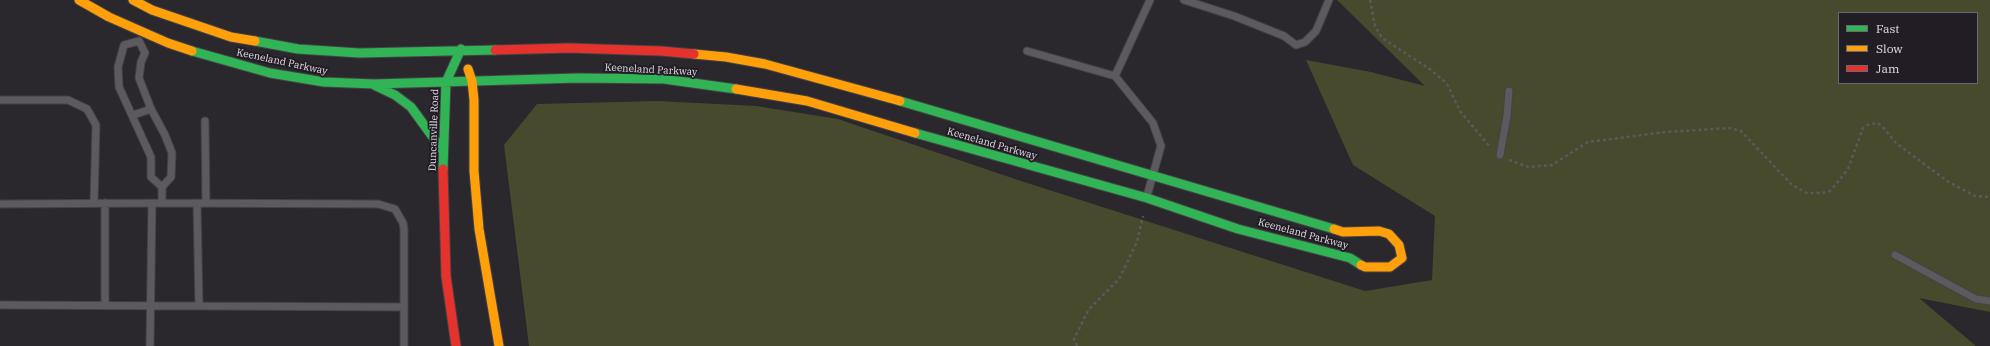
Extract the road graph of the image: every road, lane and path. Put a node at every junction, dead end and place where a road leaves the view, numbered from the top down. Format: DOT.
graph roads {
  1 [pos="78,0"];
  2 [pos="132,0"];
  3 [pos="1150,0"];
  4 [pos="1184,0"];
  5 [pos="1329,0"];
  6 [pos="1370,0"];
  7 [pos="142,34"];
  8 [pos="461,49"];
  9 [pos="1027,52"];
  10 [pos="1116,76"];
  11 [pos="446,82"];
  12 [pos="472,82"];
  13 [pos="374,84"];
  14 [pos="1509,91"];
  15 [pos="0,100"];
  16 [pos="151,109"];
  17 [pos="133,115"];
  18 [pos="205,121"];
  19 [pos="443,151"];
  20 [pos="1500,155"];
  21 [pos="1152,176"];
  22 [pos="162,187"];
  23 [pos="1990,196"];
  24 [pos="1147,198"];
  25 [pos="94,203"];
  26 [pos="105,203"];
  27 [pos="152,203"];
  28 [pos="162,203"];
  29 [pos="197,203"];
  30 [pos="206,203"];
  31 [pos="0,204"];
  32 [pos="1895,255"];
  33 [pos="1990,301"];
  34 [pos="0,305"];
  35 [pos="105,306"];
  36 [pos="150,306"];
  37 [pos="199,306"];
  38 [pos="404,307"];
  39 [pos="150,346"];
  40 [pos="404,346"];
  41 [pos="456,346"];
  42 [pos="499,346"];
  43 [pos="1077,346"];
  1 -- 7 [label="street, Keeneland Parkway"];
  2 -- 8 [label="street, Keeneland Parkway"];
  3 -- 10 [label="lane"];
  4 -- 5 [label="lane"];
  6 -- 20 [label="path"];
  7 -- 13 [label="street, Keeneland Parkway"];
  7 -- 16 [label="lane"];
  7 -- 17 [label="lane"];
  8 -- 11 [label="street, Duncanville Road"];
  8 -- 12 [label="street"];
  8 -- 21 [label="street, Keeneland Parkway"];
  9 -- 10 [label="lane"];
  10 -- 21 [label="lane"];
  11 -- 12 [label="street, Keeneland Parkway"];
  11 -- 13 [label="street, Keeneland Parkway"];
  11 -- 19 [label="street, Duncanville Road"];
  12 -- 24 [label="street, Keeneland Parkway"];
  12 -- 42 [label="street"];
  13 -- 19 [label="street"];
  14 -- 20 [label="lane"];
  15 -- 25 [label="lane"];
  16 -- 17 [label="lane"];
  16 -- 22 [label="lane"];
  17 -- 22 [label="lane"];
  18 -- 30 [label="lane"];
  19 -- 41 [label="street, Duncanville Road"];
  20 -- 23 [label="path"];
  21 -- 24 [label="lane"];
  21 -- 24 [label="street, Keeneland Parkway"];
  22 -- 28 [label="lane"];
  24 -- 43 [label="path"];
  25 -- 26 [label="lane"];
  25 -- 31 [label="lane"];
  26 -- 27 [label="lane"];
  26 -- 35 [label="lane"];
  27 -- 28 [label="lane"];
  27 -- 36 [label="lane"];
  28 -- 29 [label="lane"];
  29 -- 30 [label="lane"];
  29 -- 37 [label="lane"];
  30 -- 38 [label="lane"];
  32 -- 33 [label="lane"];
  34 -- 35 [label="lane"];
  35 -- 36 [label="lane"];
  36 -- 37 [label="lane"];
  36 -- 39 [label="lane"];
  37 -- 38 [label="lane"];
  38 -- 40 [label="lane"];
}
